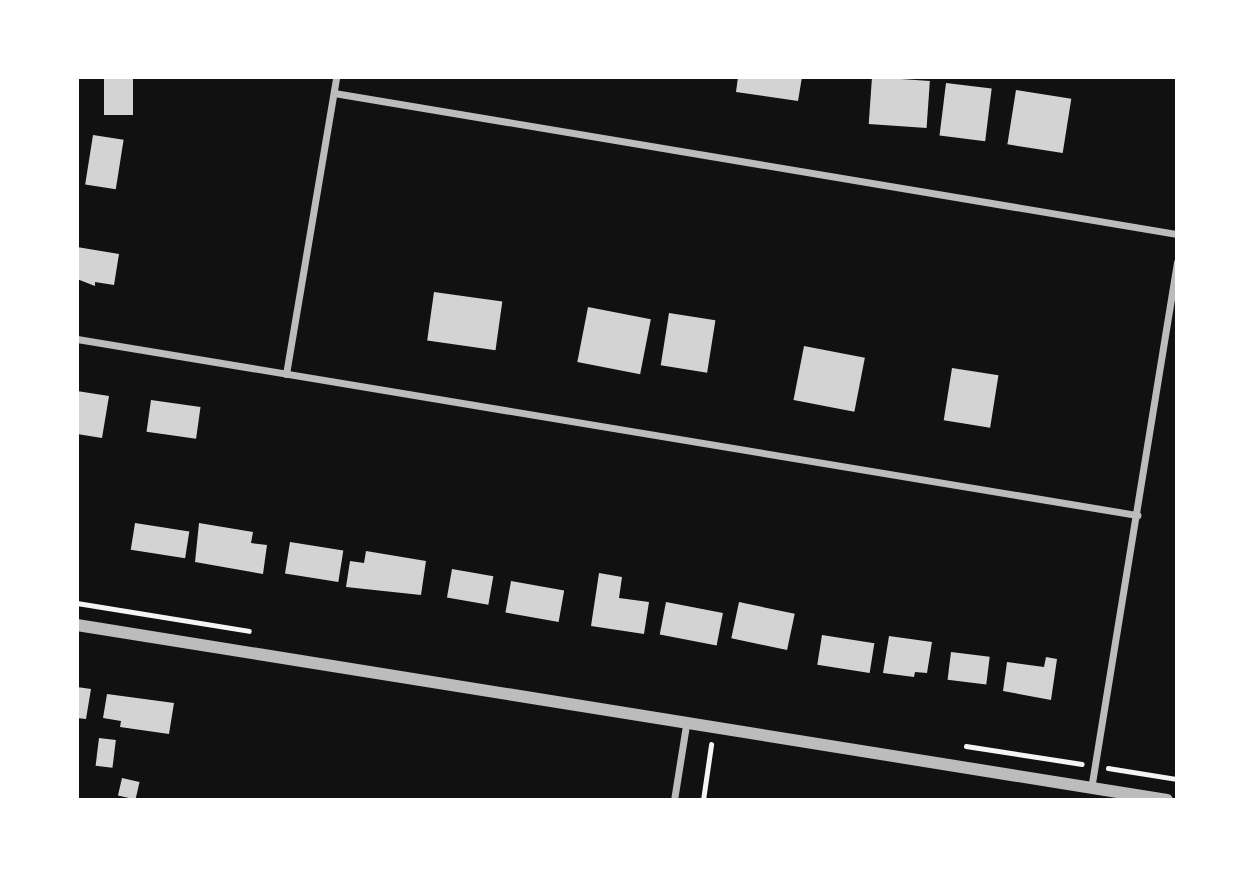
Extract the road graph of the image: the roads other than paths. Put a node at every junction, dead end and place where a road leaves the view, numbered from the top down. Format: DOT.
graph roads {
  1 [pos="337,77"];
  2 [pos="334,93"];
  3 [pos="1177,234"];
  4 [pos="1177,262"];
  5 [pos="77,339"];
  6 [pos="286,374"];
  7 [pos="1137,515"];
  8 [pos="77,625"];
  9 [pos="686,725"];
  10 [pos="1091,789"];
  11 [pos="674,800"];
  12 [pos="1167,800"];
  1 -- 2 [label="street"];
  2 -- 3 [label="street"];
  2 -- 6 [label="street"];
  4 -- 7 [label="street"];
  5 -- 6 [label="street"];
  6 -- 7 [label="street"];
  7 -- 10 [label="street"];
  8 -- 9 [label="street"];
  9 -- 10 [label="street"];
  9 -- 11 [label="street"];
  10 -- 12 [label="street"];
}
